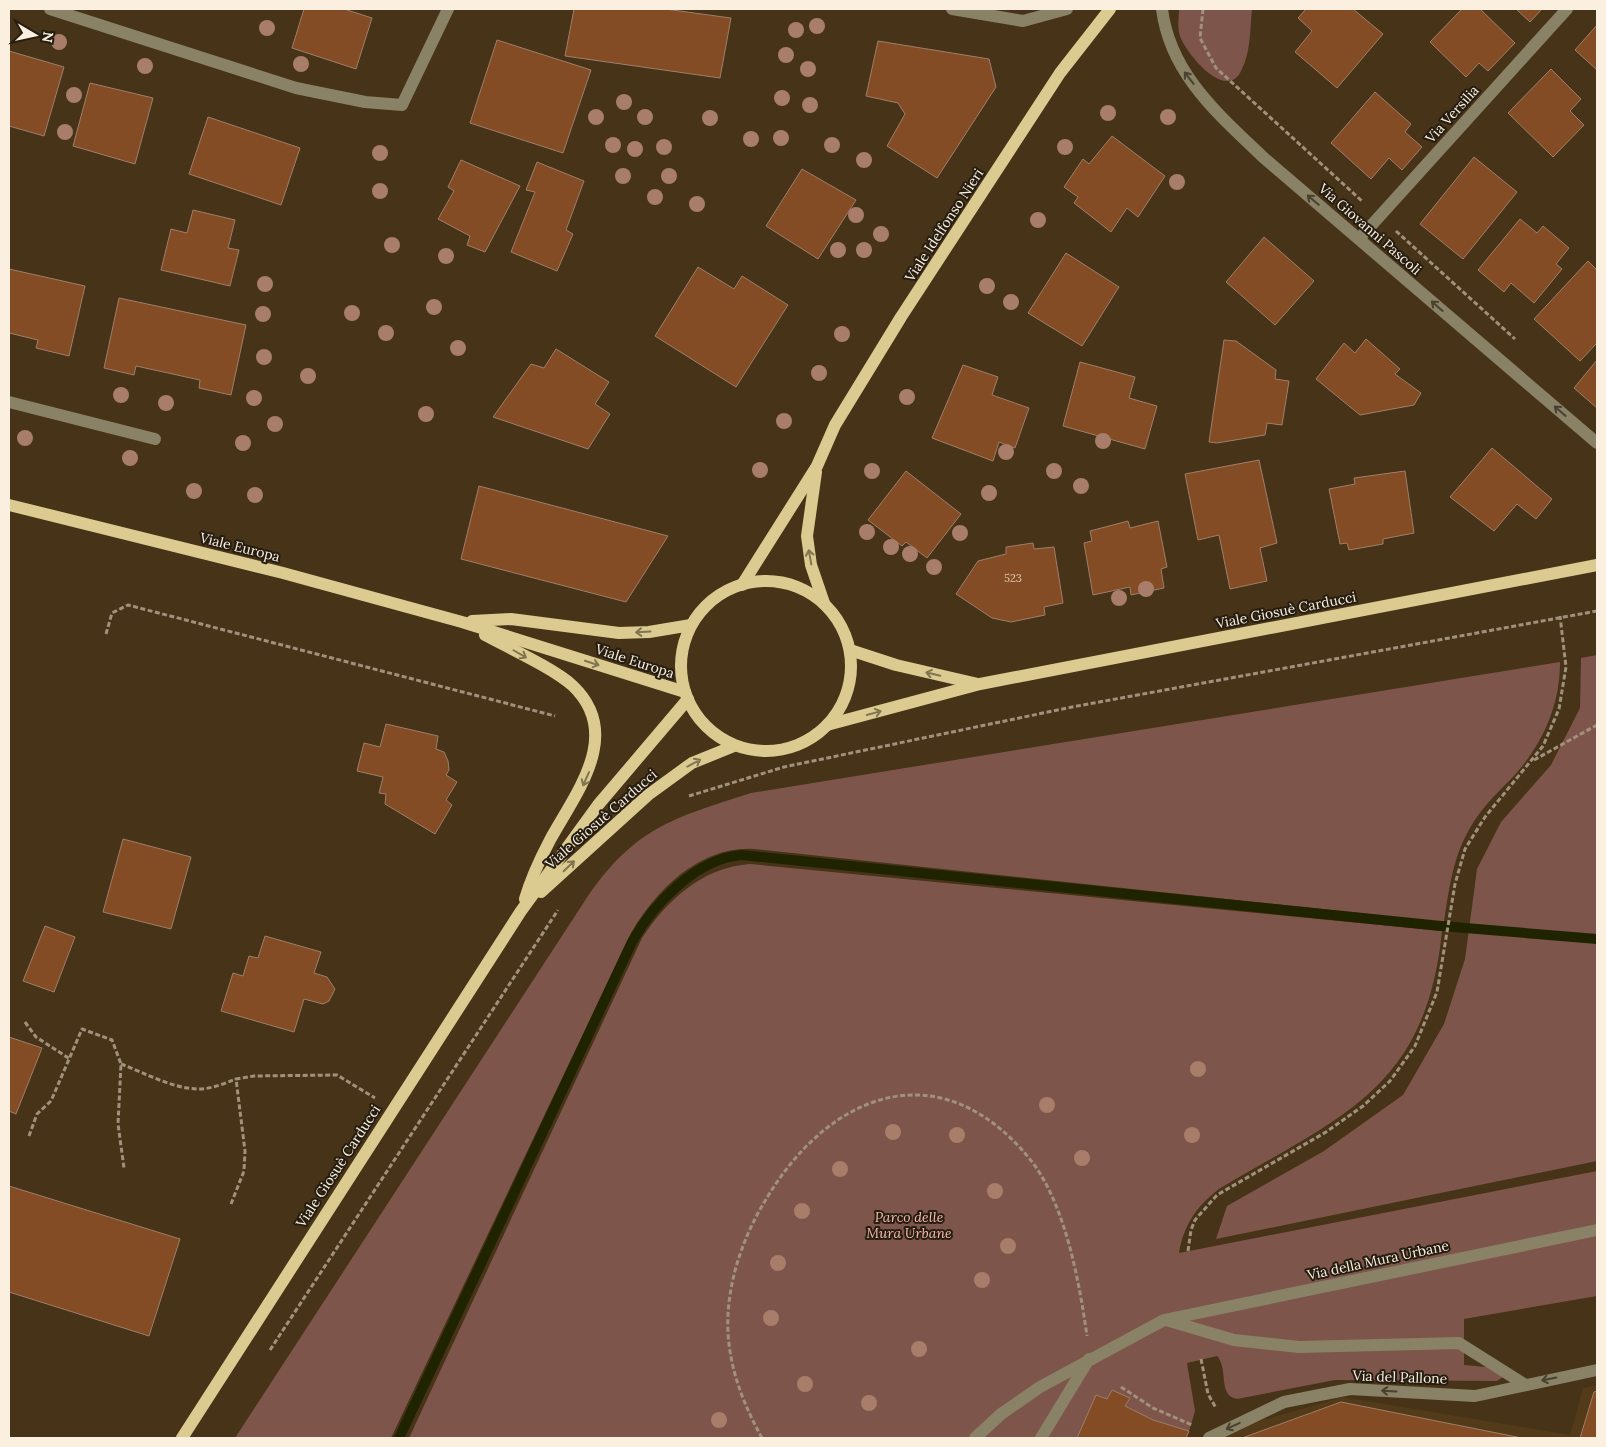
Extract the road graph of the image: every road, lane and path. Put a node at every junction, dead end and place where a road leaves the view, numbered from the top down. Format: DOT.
graph roads {
  1 [pos="50,9"];
  2 [pos="448,9"];
  3 [pos="952,9"];
  4 [pos="1067,9"];
  5 [pos="1110,9"];
  6 [pos="1162,9"];
  7 [pos="1566,9"];
  8 [pos="1359,239"];
  9 [pos="9,402"];
  10 [pos="155,439"];
  11 [pos="1597,443"];
  12 [pos="817,466"];
  13 [pos="9,505"];
  14 [pos="1597,565"];
  15 [pos="742,585"];
  16 [pos="824,604"];
  17 [pos="1597,611"];
  18 [pos="1560,616"];
  19 [pos="462,622"];
  20 [pos="691,625"];
  21 [pos="106,634"];
  22 [pos="850,650"];
  23 [pos="980,684"];
  24 [pos="686,696"];
  25 [pos="555,716"];
  26 [pos="827,725"];
  27 [pos="1597,725"];
  28 [pos="734,746"];
  29 [pos="1532,761"];
  30 [pos="682,800"];
  31 [pos="558,909"];
  32 [pos="521,911"];
  33 [pos="25,1022"];
  34 [pos="70,1059"];
  35 [pos="121,1064"];
  36 [pos="236,1079"];
  37 [pos="393,1108"];
  38 [pos="29,1136"];
  39 [pos="124,1168"];
  40 [pos="231,1204"];
  41 [pos="1597,1230"];
  42 [pos="1188,1251"];
  43 [pos="1164,1320"];
  44 [pos="264,1358"];
  45 [pos="1090,1358"];
  46 [pos="1201,1359"];
  47 [pos="1597,1370"];
  48 [pos="1524,1384"];
  49 [pos="1121,1387"];
  50 [pos="1227,1429"];
  51 [pos="1212,1437"];
  52 [pos="182,1438"];
  53 [pos="762,1438"];
  54 [pos="975,1438"];
  55 [pos="1041,1438"];
  1 -- 2 [label="street"];
  3 -- 4 [label="street"];
  5 -- 12 [label="main road, Viale Idelfonso Nieri"];
  8 -- 6 [label="street, Via Giovanni Pascoli, one-way"];
  7 -- 8 [label="street, Via Versilia"];
  11 -- 8 [label="street, Via Giovanni Pascoli, one-way"];
  9 -- 10 [label="street"];
  12 -- 15 [label="main road, Viale Idelfonso Nieri"];
  16 -- 12 [label="main road, Viale Idelfonso Nieri, one-way"];
  13 -- 19 [label="main road, Viale Europa"];
  14 -- 23 [label="main road, Viale Giosuè Carducci"];
  15 -- 16 [label="main road"];
  15 -- 20 [label="main road"];
  16 -- 22 [label="main road"];
  17 -- 18 [label="path"];
  18 -- 29 [label="path"];
  18 -- 30 [label="path"];
  20 -- 19 [label="main road, Viale Europa, one-way"];
  19 -- 24 [label="main road, Viale Europa, one-way"];
  19 -- 32 [label="main road, Viale Giosuè Carducci, one-way"];
  20 -- 24 [label="main road"];
  21 -- 25 [label="path"];
  23 -- 22 [label="main road, Viale Giosuè Carducci, one-way"];
  22 -- 26 [label="main road"];
  26 -- 23 [label="main road, Viale Giosuè Carducci, one-way"];
  24 -- 28 [label="main road"];
  24 -- 32 [label="main road, Viale Giosuè Carducci"];
  26 -- 28 [label="main road"];
  27 -- 29 [label="path"];
  32 -- 28 [label="main road, Viale Giosuè Carducci, one-way"];
  29 -- 42 [label="path"];
  31 -- 44 [label="path"];
  32 -- 37 [label="main road, Viale Giosuè Carducci"];
  33 -- 34 [label="path"];
  34 -- 35 [label="path"];
  34 -- 38 [label="path"];
  35 -- 36 [label="path"];
  35 -- 39 [label="path"];
  36 -- 37 [label="path"];
  36 -- 40 [label="path"];
  37 -- 52 [label="main road, Viale Giosuè Carducci"];
  41 -- 43 [label="street, Via della Mura Urbane"];
  43 -- 45 [label="street, Via della Mura Urbane"];
  43 -- 48 [label="street"];
  45 -- 53 [label="path"];
  45 -- 54 [label="street, Via della Mura Urbane"];
  45 -- 55 [label="street"];
  46 -- 50 [label="path"];
  47 -- 48 [label="street, Via del Pallone, one-way"];
  48 -- 50 [label="street, Via del Pallone, one-way"];
  49 -- 51 [label="path"];
  50 -- 51 [label="street, Via del Pallone"];
}
